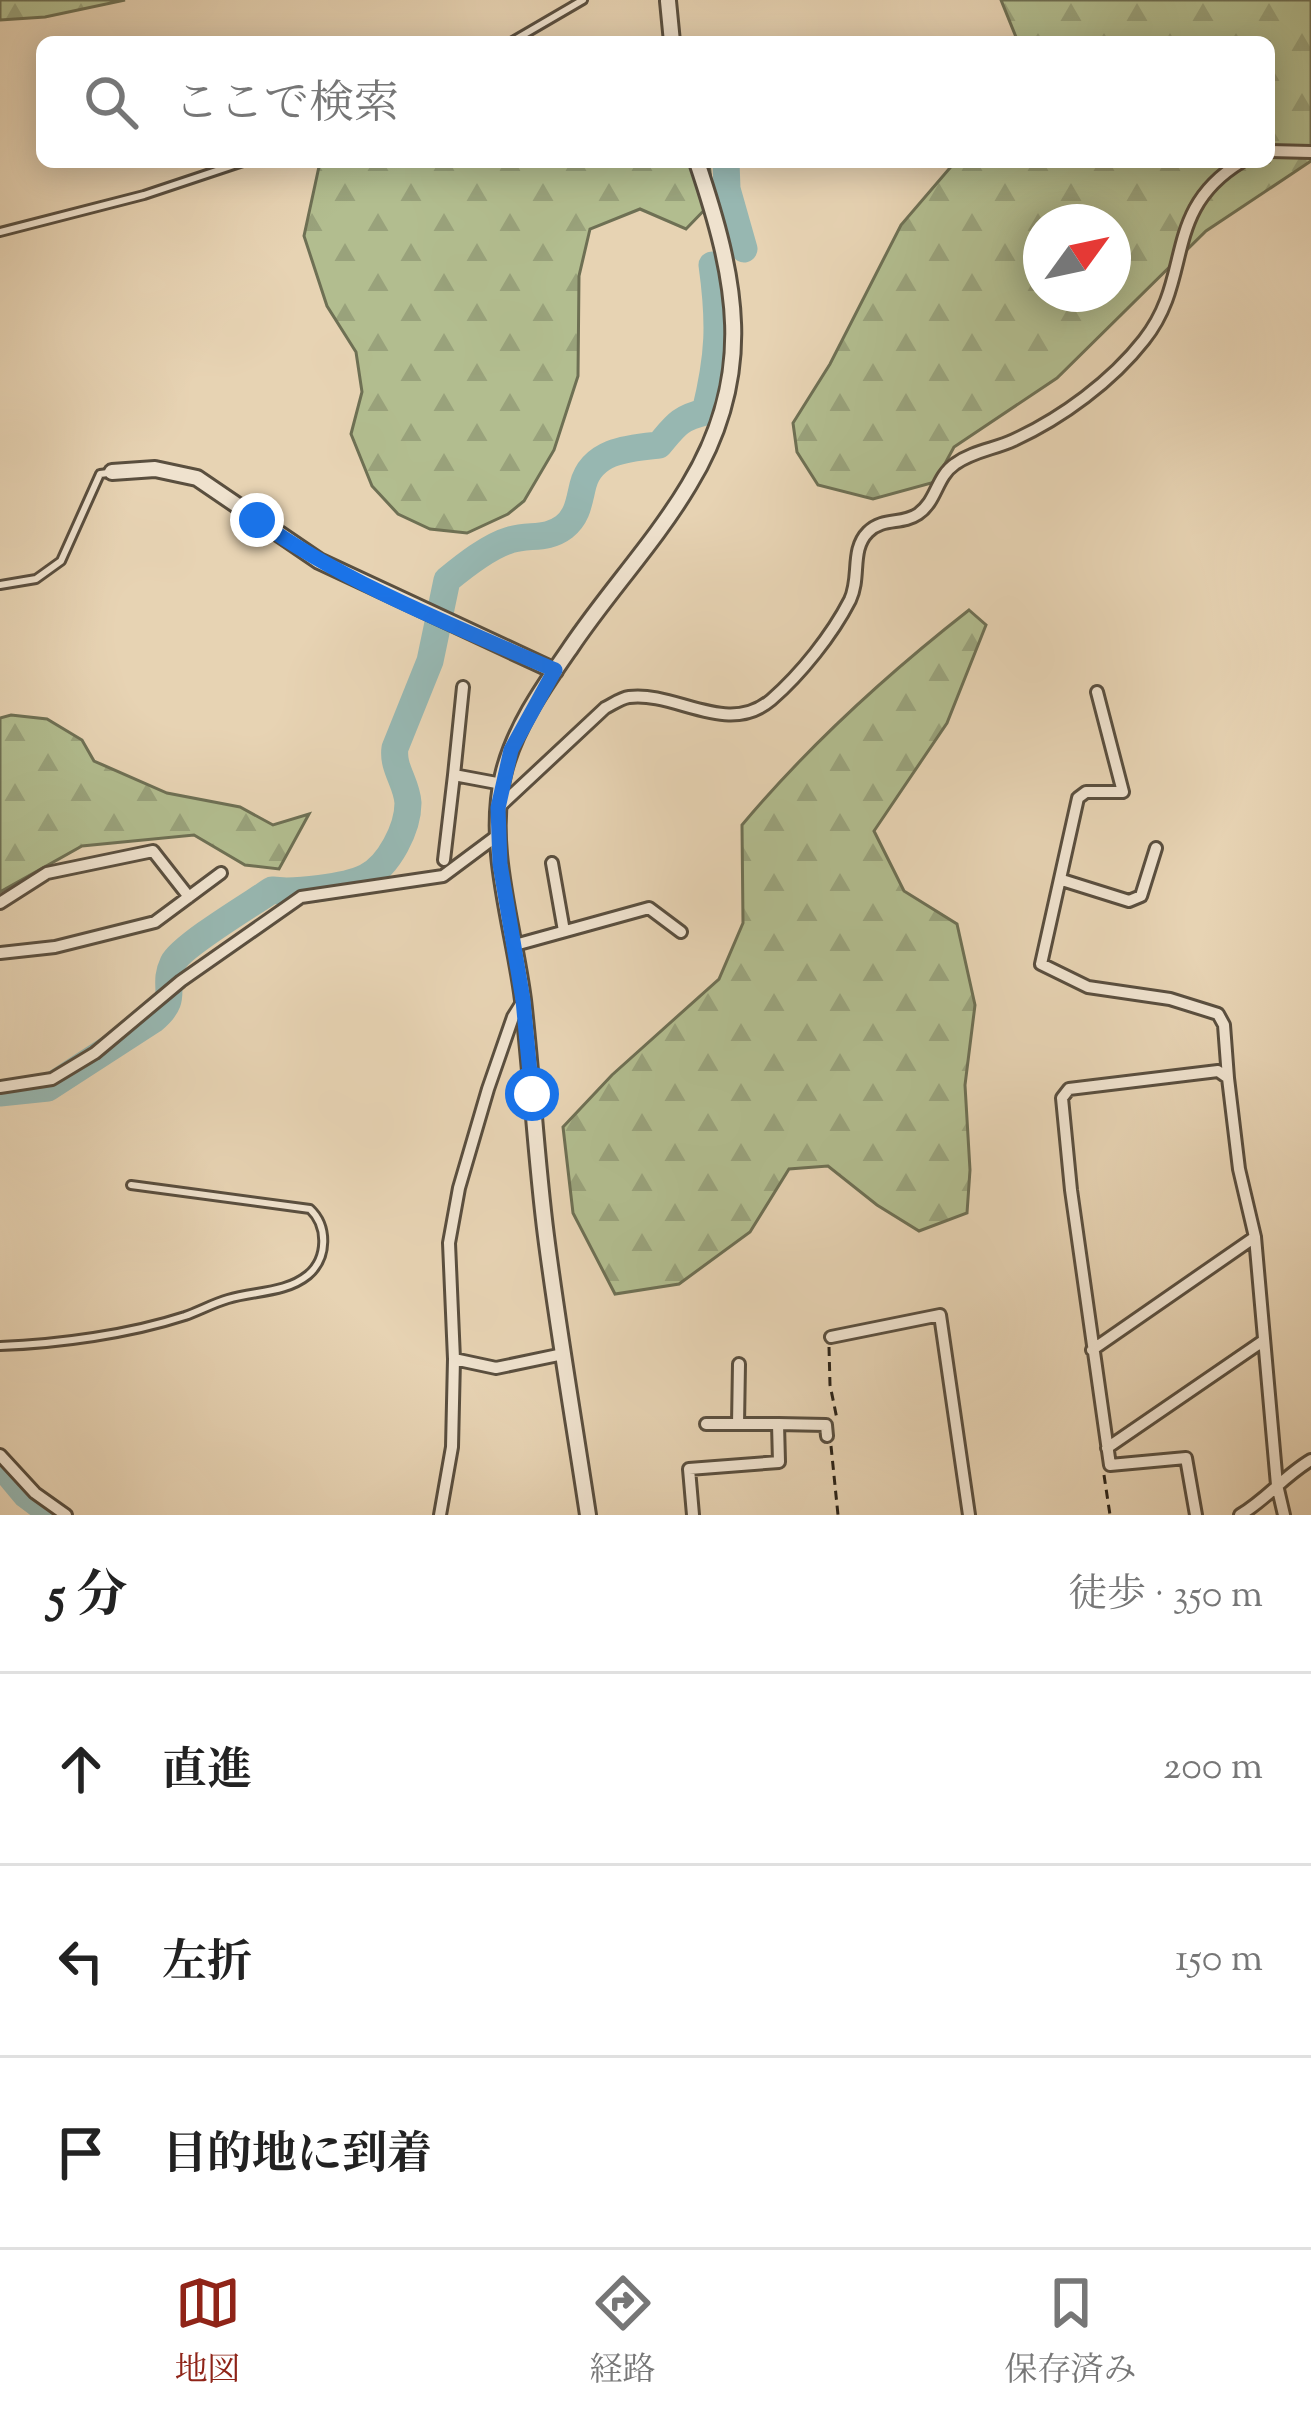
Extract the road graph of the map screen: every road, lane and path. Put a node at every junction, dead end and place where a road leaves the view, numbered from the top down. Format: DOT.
graph roads {
  1 [pos="583,0"];
  2 [pos="668,1"];
  3 [pos="521,36"];
  4 [pos="671,36"];
  5 [pos="1275,151"];
  6 [pos="1311,152"];
  7 [pos="225,168"];
  8 [pos="699,168"];
  9 [pos="1231,168"];
  10 [pos="0,232"];
  11 [pos="112,472"];
  12 [pos="0,585"];
  13 [pos="555,670"];
  14 [pos="463,687"];
  15 [pos="1097,692"];
  16 [pos="454,775"];
  17 [pos="502,784"];
  18 [pos="498,808"];
  19 [pos="498,835"];
  20 [pos="1156,848"];
  21 [pos="444,860"];
  22 [pos="552,862"];
  23 [pos="221,874"];
  24 [pos="1062,880"];
  25 [pos="189,897"];
  26 [pos="0,903"];
  27 [pos="565,931"];
  28 [pos="681,932"];
  29 [pos="514,945"];
  30 [pos="0,953"];
  31 [pos="523,1000"];
  32 [pos="1228,1078"];
  33 [pos="0,1087"];
  34 [pos="131,1184"];
  35 [pos="1255,1237"];
  36 [pos="831,1337"];
  37 [pos="1263,1341"];
  38 [pos="0,1346"];
  39 [pos="1092,1350"];
  40 [pos="563,1354"];
  41 [pos="454,1359"];
  42 [pos="739,1364"];
  43 [pos="706,1424"];
  44 [pos="738,1424"];
  45 [pos="778,1424"];
  46 [pos="826,1436"];
  47 [pos="1107,1448"];
  48 [pos="0,1455"];
  49 [pos="1311,1460"];
  50 [pos="796,1461"];
  51 [pos="779,1462"];
  52 [pos="1277,1485"];
  53 [pos="66,1515"];
  54 [pos="440,1515"];
  55 [pos="588,1515"];
  56 [pos="693,1515"];
  57 [pos="969,1515"];
  58 [pos="1196,1515"];
  59 [pos="1240,1515"];
  60 [pos="1284,1515"];
  1 -- 3 [label="lane"];
  2 -- 4 [label="street"];
  5 -- 6 [label="street"];
  7 -- 10 [label="lane"];
  8 -- 13 [label="street"];
  9 -- 18 [label="street"];
  11 -- 12 [label="lane"];
  11 -- 13 [label="street"];
  13 -- 17 [label="street"];
  14 -- 16 [label="street"];
  15 -- 24 [label="street"];
  16 -- 17 [label="street"];
  16 -- 21 [label="street"];
  17 -- 18 [label="street"];
  18 -- 19 [label="street"];
  19 -- 29 [label="street"];
  19 -- 33 [label="street"];
  20 -- 24 [label="street"];
  22 -- 27 [label="street"];
  23 -- 25 [label="street"];
  24 -- 32 [label="street"];
  25 -- 26 [label="street"];
  25 -- 30 [label="street"];
  27 -- 28 [label="street"];
  27 -- 29 [label="street"];
  29 -- 31 [label="street"];
  31 -- 40 [label="street"];
  31 -- 41 [label="street"];
  32 -- 35 [label="street"];
  32 -- 39 [label="street"];
  34 -- 38 [label="lane"];
  35 -- 37 [label="street"];
  35 -- 39 [label="street"];
  36 -- 57 [label="street"];
  37 -- 47 [label="street"];
  37 -- 52 [label="street"];
  39 -- 47 [label="street"];
  40 -- 41 [label="street"];
  40 -- 55 [label="street"];
  41 -- 54 [label="street"];
  42 -- 44 [label="street"];
  43 -- 44 [label="street"];
  44 -- 45 [label="street"];
  45 -- 46 [label="street"];
  45 -- 51 [label="street"];
  47 -- 58 [label="street"];
  48 -- 53 [label="street"];
  49 -- 52 [label="street"];
  50 -- 51 [label="street"];
  51 -- 56 [label="street"];
  52 -- 59 [label="street"];
  52 -- 60 [label="street"];
}
